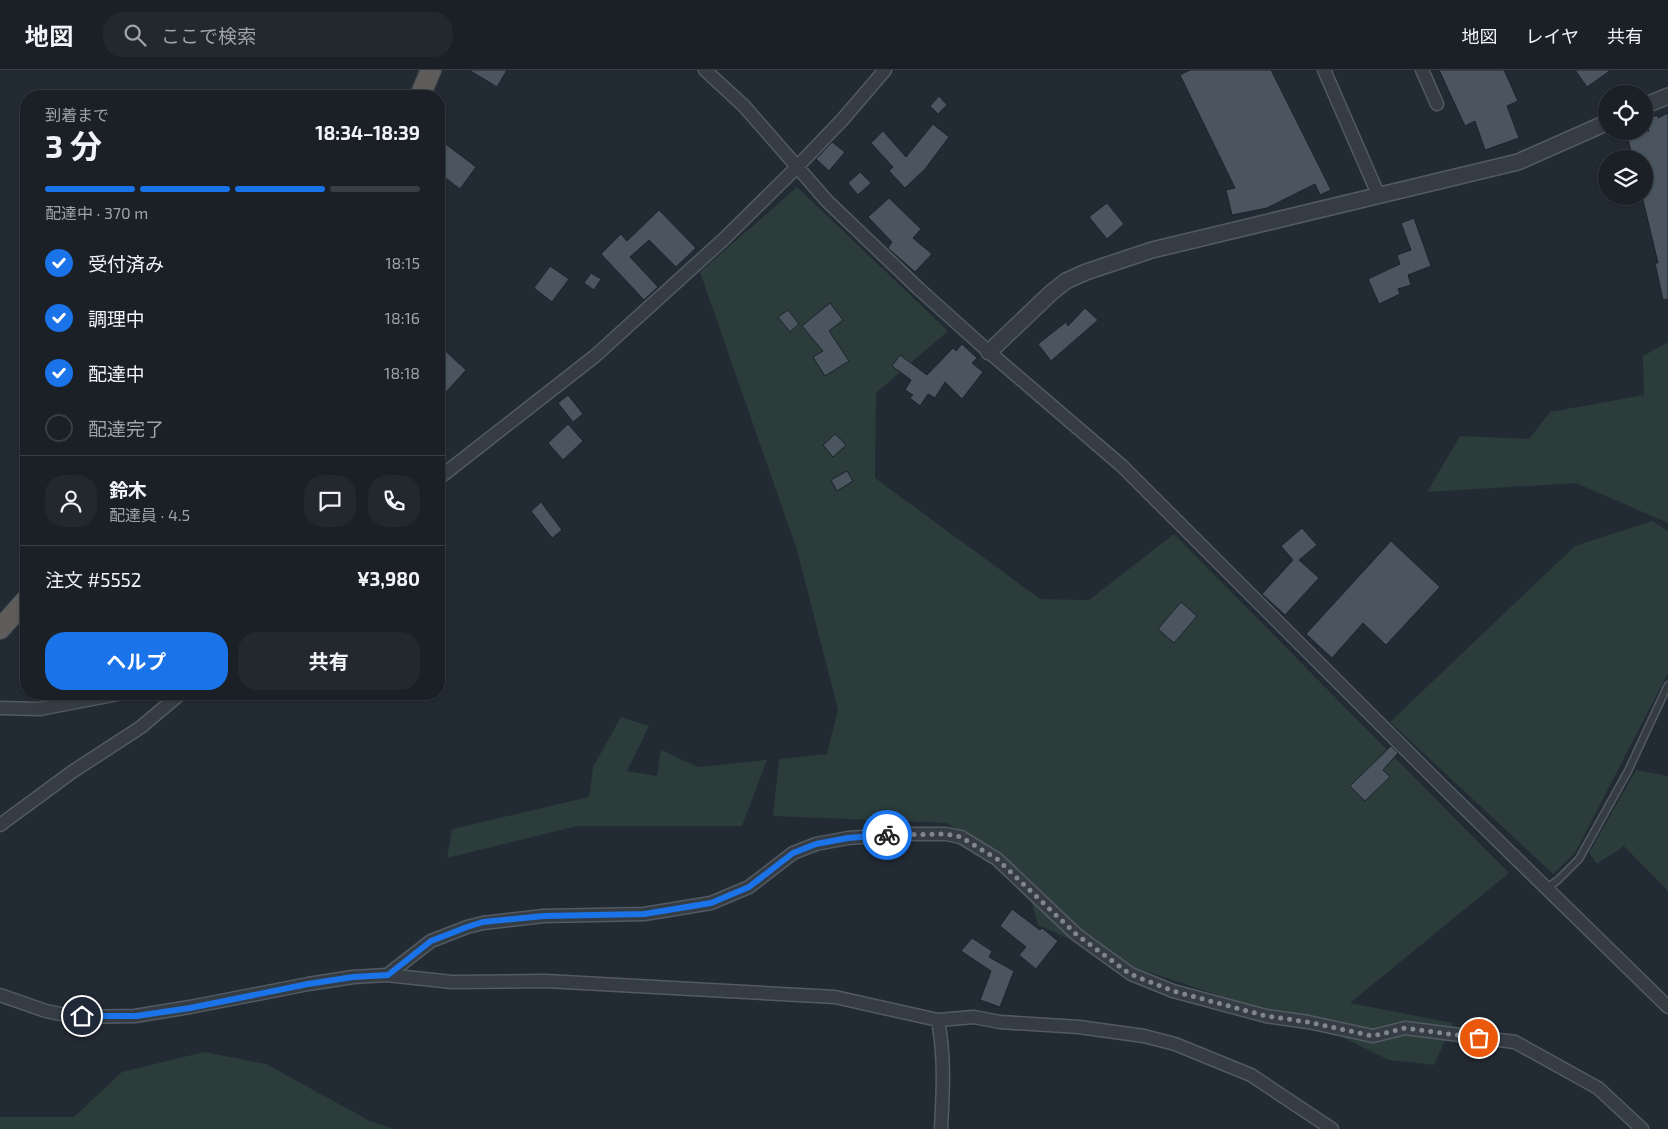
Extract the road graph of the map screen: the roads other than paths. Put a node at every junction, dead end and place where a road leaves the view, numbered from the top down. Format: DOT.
graph roads {
  1 [pos="432,70"];
  2 [pos="705,70"];
  3 [pos="884,70"];
  4 [pos="1324,70"];
  5 [pos="1422,70"];
  6 [pos="423,90"];
  7 [pos="1668,96"];
  8 [pos="1653,102"];
  9 [pos="1436,104"];
  10 [pos="1598,127"];
  11 [pos="796,168"];
  12 [pos="1378,194"];
  13 [pos="989,352"];
  14 [pos="445,473"];
  15 [pos="20,607"];
  16 [pos="0,629"];
  17 [pos="1668,685"];
  18 [pos="87,700"];
  19 [pos="173,700"];
  20 [pos="0,708"];
  21 [pos="0,825"];
  22 [pos="1547,888"];
  23 [pos="388,975"];
  24 [pos="0,994"];
  25 [pos="1668,1007"];
  26 [pos="938,1020"];
  27 [pos="941,1129"];
  28 [pos="1332,1129"];
  29 [pos="1642,1129"];
  1 -- 6 [label="highway"];
  2 -- 11 [label="street"];
  3 -- 11 [label="street"];
  4 -- 12 [label="street"];
  5 -- 9 [label="street"];
  7 -- 8 [label="street"];
  10 -- 12 [label="street"];
  11 -- 13 [label="street"];
  11 -- 14 [label="street"];
  12 -- 13 [label="street"];
  13 -- 22 [label="street"];
  15 -- 16 [label="highway"];
  17 -- 22 [label="lane"];
  18 -- 20 [label="street"];
  19 -- 21 [label="street"];
  22 -- 25 [label="street"];
  23 -- 24 [label="street"];
  23 -- 26 [label="street"];
  23 -- 29 [label="street"];
  26 -- 27 [label="street"];
  26 -- 28 [label="street"];
}
